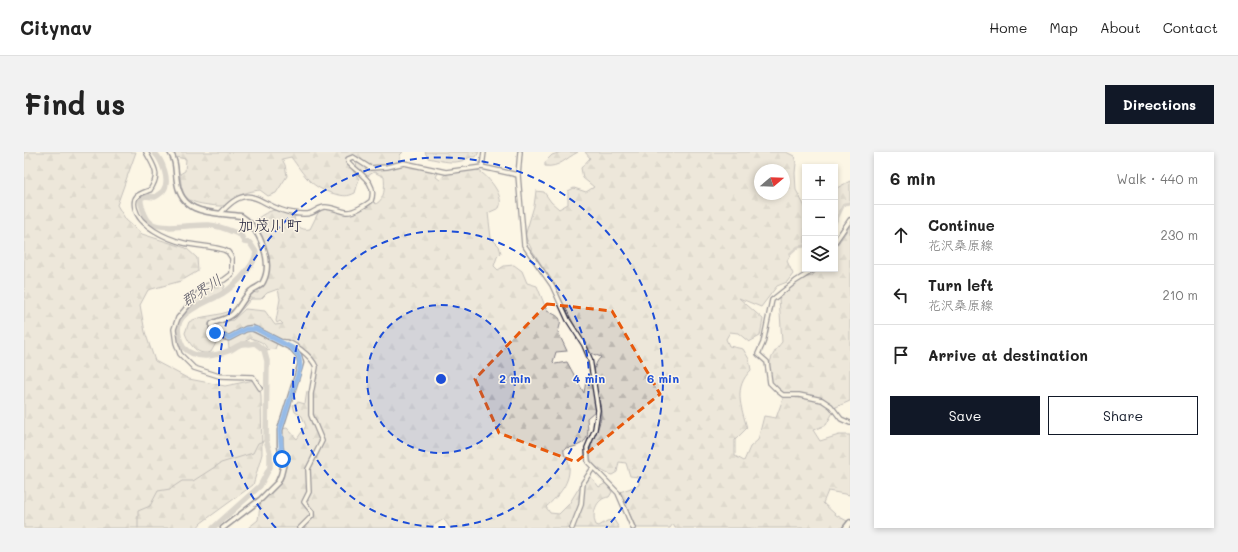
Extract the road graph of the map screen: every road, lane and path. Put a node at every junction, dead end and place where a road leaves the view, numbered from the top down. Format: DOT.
graph roads {
  1 [pos="146,152"];
  2 [pos="170,152"];
  3 [pos="484,152"];
  4 [pos="520,152"];
  5 [pos="482,167"];
  6 [pos="518,175"];
  7 [pos="220,214"];
  8 [pos="850,220"];
  9 [pos="838,238"];
  10 [pos="810,272"];
  11 [pos="280,342"];
  12 [pos="260,388"];
  13 [pos="850,423"];
  14 [pos="593,468"];
  15 [pos="850,523"];
  16 [pos="223,528"];
  17 [pos="300,528"];
  18 [pos="572,528"];
  19 [pos="633,528"];
  20 [pos="846,528"];
  1 -- 12 [label="street"];
  2 -- 7 [label="main road"];
  3 -- 5 [label="street"];
  4 -- 6 [label="street"];
  5 -- 6 [label="street"];
  5 -- 7 [label="street"];
  6 -- 14 [label="street"];
  7 -- 11 [label="main road"];
  8 -- 9 [label="street"];
  10 -- 13 [label="street"];
  11 -- 16 [label="main road"];
  11 -- 17 [label="street"];
  14 -- 18 [label="street"];
  14 -- 19 [label="street"];
  15 -- 20 [label="highway"];
}
